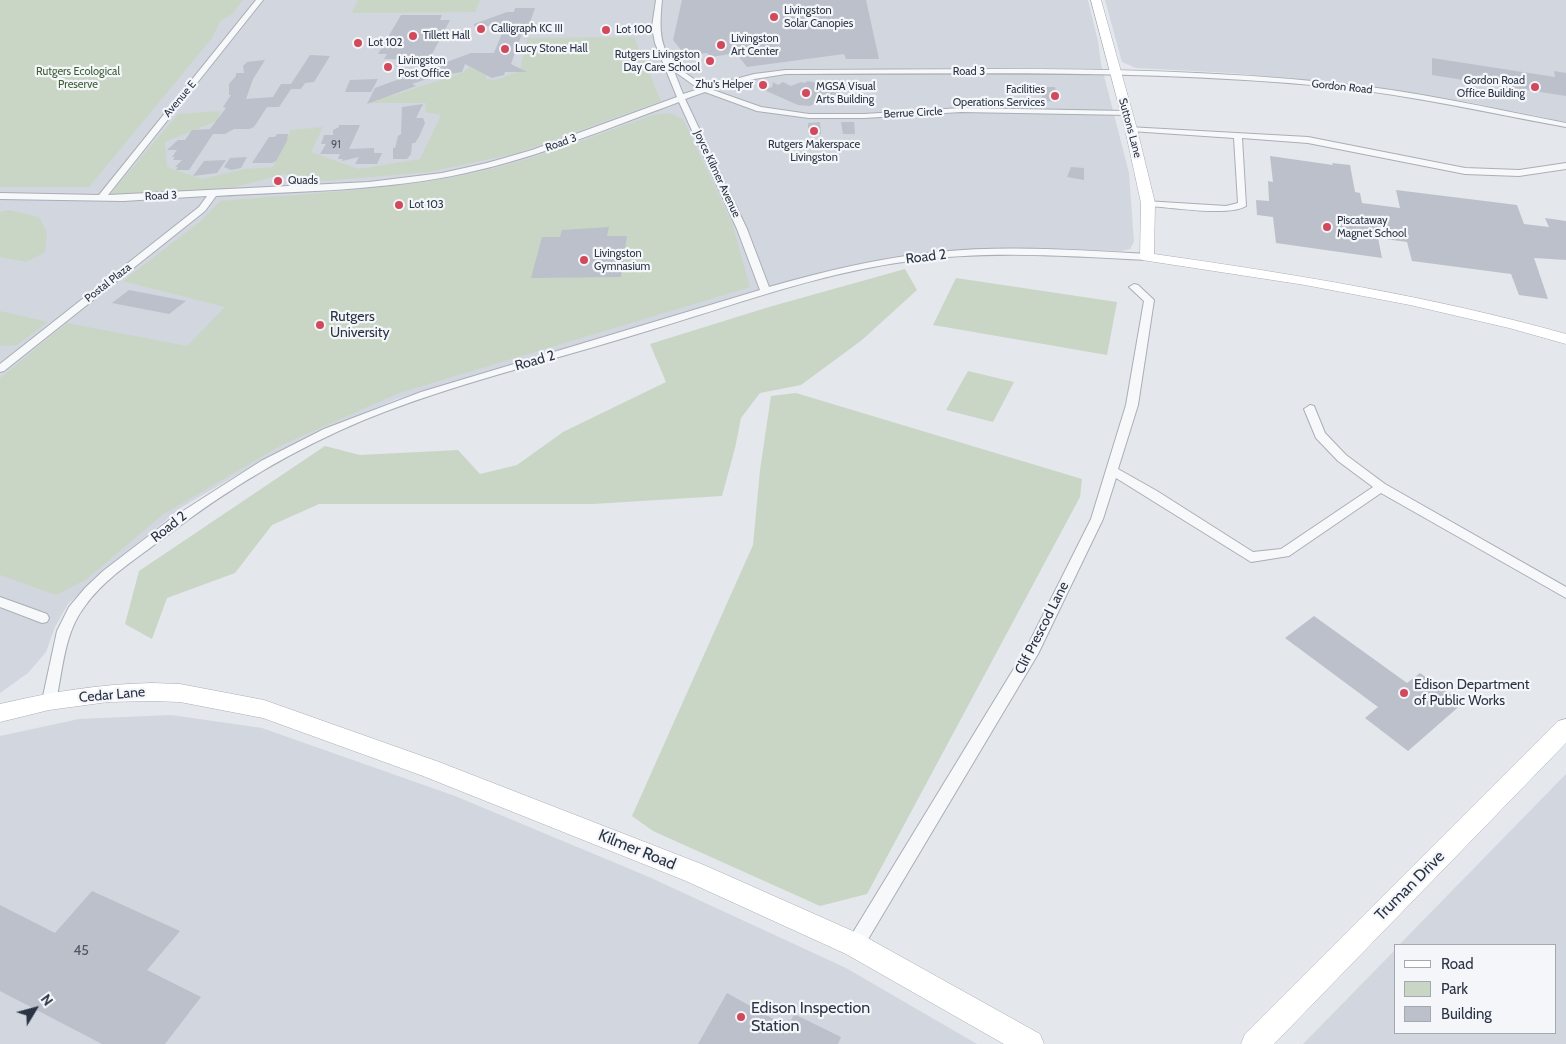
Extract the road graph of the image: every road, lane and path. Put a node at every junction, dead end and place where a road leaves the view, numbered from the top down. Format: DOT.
graph roads {
  1 [pos="260,0"];
  2 [pos="659,0"];
  3 [pos="1096,0"];
  4 [pos="665,57"];
  5 [pos="1116,72"];
  6 [pos="704,89"];
  7 [pos="681,98"];
  8 [pos="1126,113"];
  9 [pos="1566,125"];
  10 [pos="1131,129"];
  11 [pos="1238,136"];
  12 [pos="1566,166"];
  13 [pos="213,194"];
  14 [pos="0,196"];
  15 [pos="101,198"];
  16 [pos="1148,203"];
  17 [pos="1148,257"];
  18 [pos="1134,287"];
  19 [pos="766,292"];
  20 [pos="1566,339"];
  21 [pos="0,368"];
  22 [pos="1310,408"];
  23 [pos="1112,471"];
  24 [pos="1381,487"];
  25 [pos="1566,593"];
  26 [pos="0,602"];
  27 [pos="42,618"];
  28 [pos="49,701"];
  29 [pos="226,701"];
  30 [pos="0,713"];
  31 [pos="1566,728"];
  32 [pos="856,946"];
  33 [pos="1030,1044"];
  34 [pos="1255,1044"];
  1 -- 15 [label="street, Avenue E"];
  2 -- 4 [label="street, Joyce Kilmer Avenue"];
  3 -- 5 [label="street, Suttons Lane"];
  4 -- 6 [label="street, Joyce Kilmer Avenue"];
  4 -- 7 [label="street, Joyce Kilmer Avenue"];
  5 -- 6 [label="street, Road 3"];
  5 -- 8 [label="street, Suttons Lane"];
  5 -- 9 [label="street, Gordon Road"];
  6 -- 7 [label="street, Road 3"];
  6 -- 8 [label="street, Berrue Circle"];
  7 -- 13 [label="street, Road 3"];
  7 -- 19 [label="street, Joyce Kilmer Avenue"];
  8 -- 10 [label="street, Suttons Lane"];
  10 -- 11 [label="street"];
  10 -- 16 [label="street, Suttons Lane"];
  11 -- 12 [label="street"];
  11 -- 16 [label="street"];
  13 -- 15 [label="street, Road 3"];
  13 -- 21 [label="street, Postal Plaza"];
  14 -- 15 [label="street, Road 3"];
  16 -- 17 [label="street, Suttons Lane"];
  17 -- 19 [label="street, Road 2"];
  17 -- 20 [label="street"];
  18 -- 23 [label="street, Clif Prescod Lane"];
  19 -- 28 [label="street, Road 2"];
  22 -- 24 [label="street"];
  23 -- 24 [label="street"];
  23 -- 32 [label="street, Clif Prescod Lane"];
  24 -- 25 [label="street"];
  26 -- 27 [label="street"];
  28 -- 29 [label="street, Cedar Lane"];
  28 -- 30 [label="street, Cedar Lane"];
  29 -- 32 [label="street, Kilmer Road"];
  31 -- 34 [label="street, Truman Drive"];
  32 -- 33 [label="street, Kilmer Road"];
}
